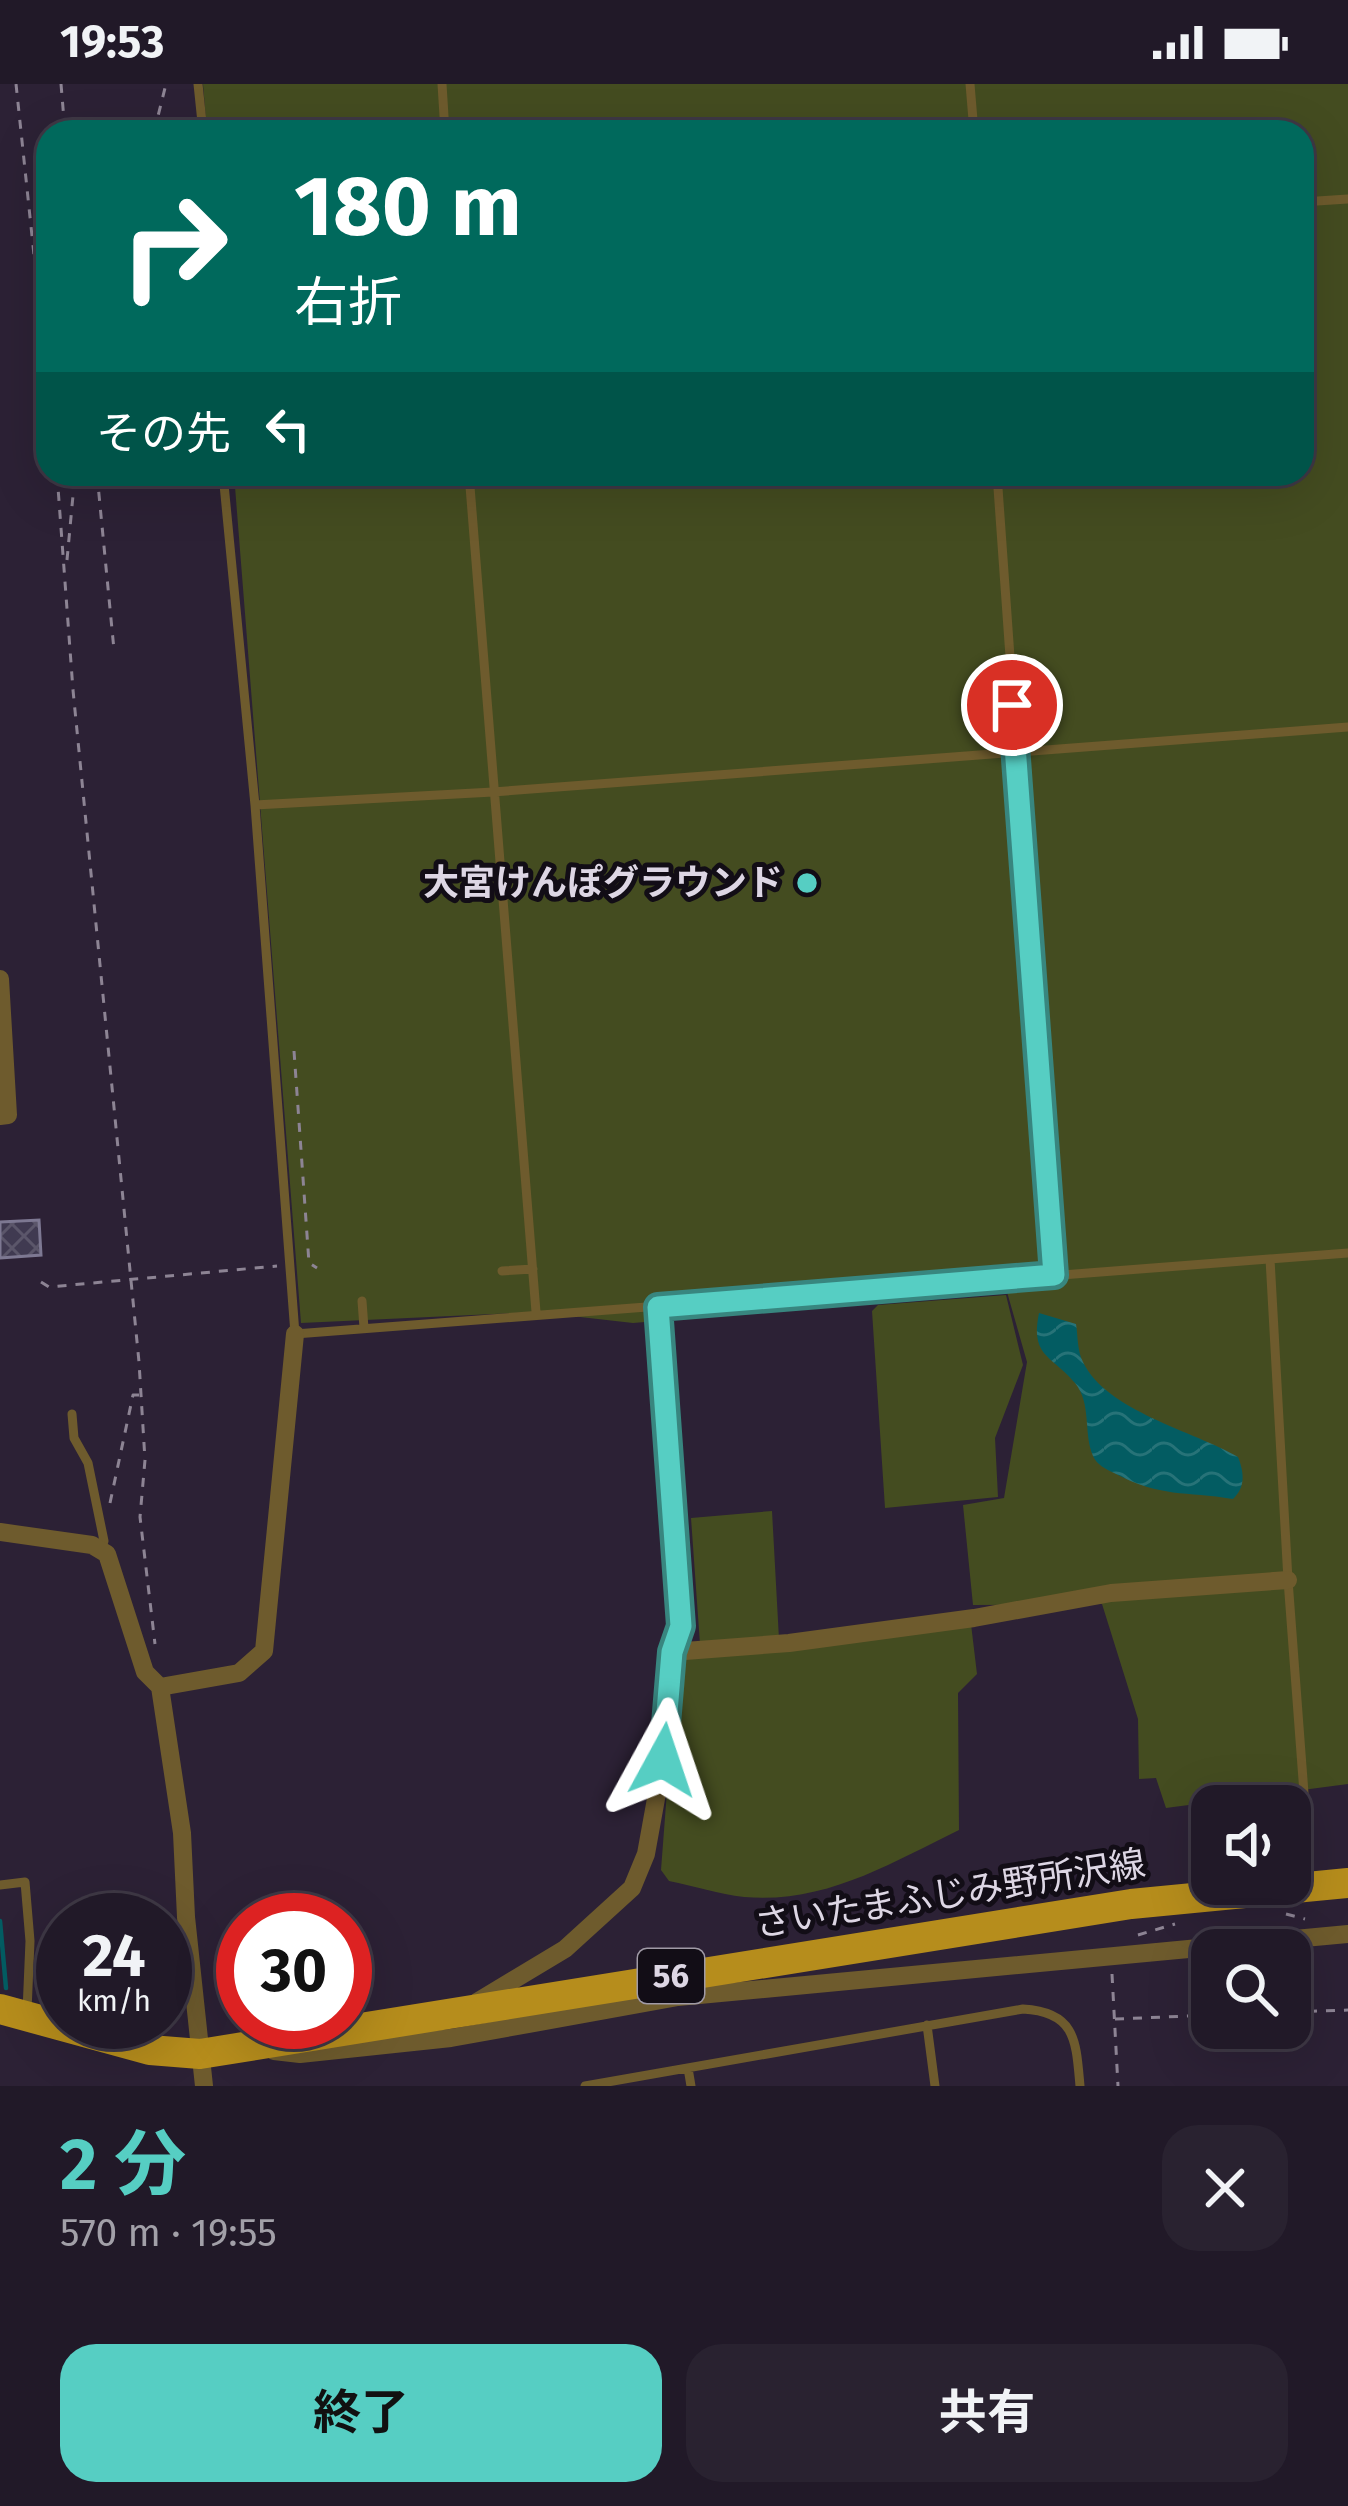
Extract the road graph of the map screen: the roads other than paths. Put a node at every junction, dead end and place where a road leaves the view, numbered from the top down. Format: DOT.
graph roads {
  1 [pos="198,84"];
  2 [pos="442,84"];
  3 [pos="970,84"];
  4 [pos="202,120"];
  5 [pos="444,120"];
  6 [pos="973,120"];
  7 [pos="1348,199"];
  8 [pos="1314,201"];
  9 [pos="224,486"];
  10 [pos="470,486"];
  11 [pos="998,486"];
  12 [pos="1348,727"];
  13 [pos="1014,752"];
  14 [pos="494,792"];
  15 [pos="255,805"];
  16 [pos="0,980"];
  17 [pos="0,1116"];
  18 [pos="1348,1253"];
  19 [pos="1270,1258"];
  20 [pos="533,1269"];
  21 [pos="502,1271"];
  22 [pos="1054,1275"];
  23 [pos="362,1301"];
  24 [pos="658,1307"];
  25 [pos="536,1312"];
  26 [pos="364,1328"];
  27 [pos="295,1334"];
  28 [pos="72,1414"];
  29 [pos="0,1532"];
  30 [pos="101,1550"];
  31 [pos="1288,1580"];
  32 [pos="672,1652"];
  33 [pos="160,1688"];
  34 [pos="1303,1785"];
  35 [pos="1348,1883"];
  36 [pos="0,1885"];
  37 [pos="1348,1934"];
  38 [pos="465,2009"];
  39 [pos="13,2013"];
  40 [pos="372,2025"];
  41 [pos="927,2025"];
  42 [pos="372,2046"];
  43 [pos="238,2049"];
  44 [pos="254,2049"];
  45 [pos="347,2049"];
  46 [pos="200,2054"];
  47 [pos="688,2068"];
  48 [pos="204,2086"];
  49 [pos="585,2086"];
  50 [pos="691,2086"];
  51 [pos="935,2086"];
  52 [pos="1080,2086"];
  1 -- 4 [label="lane"];
  2 -- 5 [label="lane"];
  3 -- 6 [label="lane"];
  7 -- 8 [label="lane"];
  9 -- 15 [label="lane"];
  10 -- 14 [label="lane"];
  11 -- 13 [label="lane"];
  12 -- 13 [label="lane"];
  13 -- 14 [label="lane"];
  13 -- 22 [label="lane"];
  14 -- 15 [label="lane"];
  14 -- 20 [label="lane"];
  15 -- 27 [label="lane"];
  16 -- 17 [label="street"];
  18 -- 19 [label="lane"];
  19 -- 22 [label="lane"];
  19 -- 31 [label="lane"];
  20 -- 21 [label="lane"];
  20 -- 25 [label="lane"];
  22 -- 24 [label="lane"];
  23 -- 26 [label="lane"];
  24 -- 25 [label="lane"];
  24 -- 32 [label="street"];
  25 -- 26 [label="lane"];
  26 -- 27 [label="lane"];
  27 -- 33 [label="street"];
  28 -- 30 [label="lane"];
  29 -- 30 [label="street"];
  30 -- 33 [label="street"];
  31 -- 32 [label="street"];
  31 -- 34 [label="lane"];
  32 -- 38 [label="street"];
  33 -- 46 [label="street"];
  35 -- 38 [label="main road, さいたまふじみ野所沢線 / 56"];
  36 -- 39 [label="lane"];
  37 -- 42 [label="street"];
  38 -- 40 [label="main road, さいたまふじみ野所沢線 / 56"];
  39 -- 46 [label="main road, さいたまふじみ野所沢線 / 56"];
  41 -- 47 [label="lane"];
  41 -- 51 [label="lane"];
  41 -- 52 [label="lane"];
  43 -- 46 [label="main road, さいたまふじみ野所沢線 / 56"];
  44 -- 45 [label="street"];
  46 -- 48 [label="street"];
  47 -- 49 [label="lane"];
  47 -- 50 [label="lane"];
}
